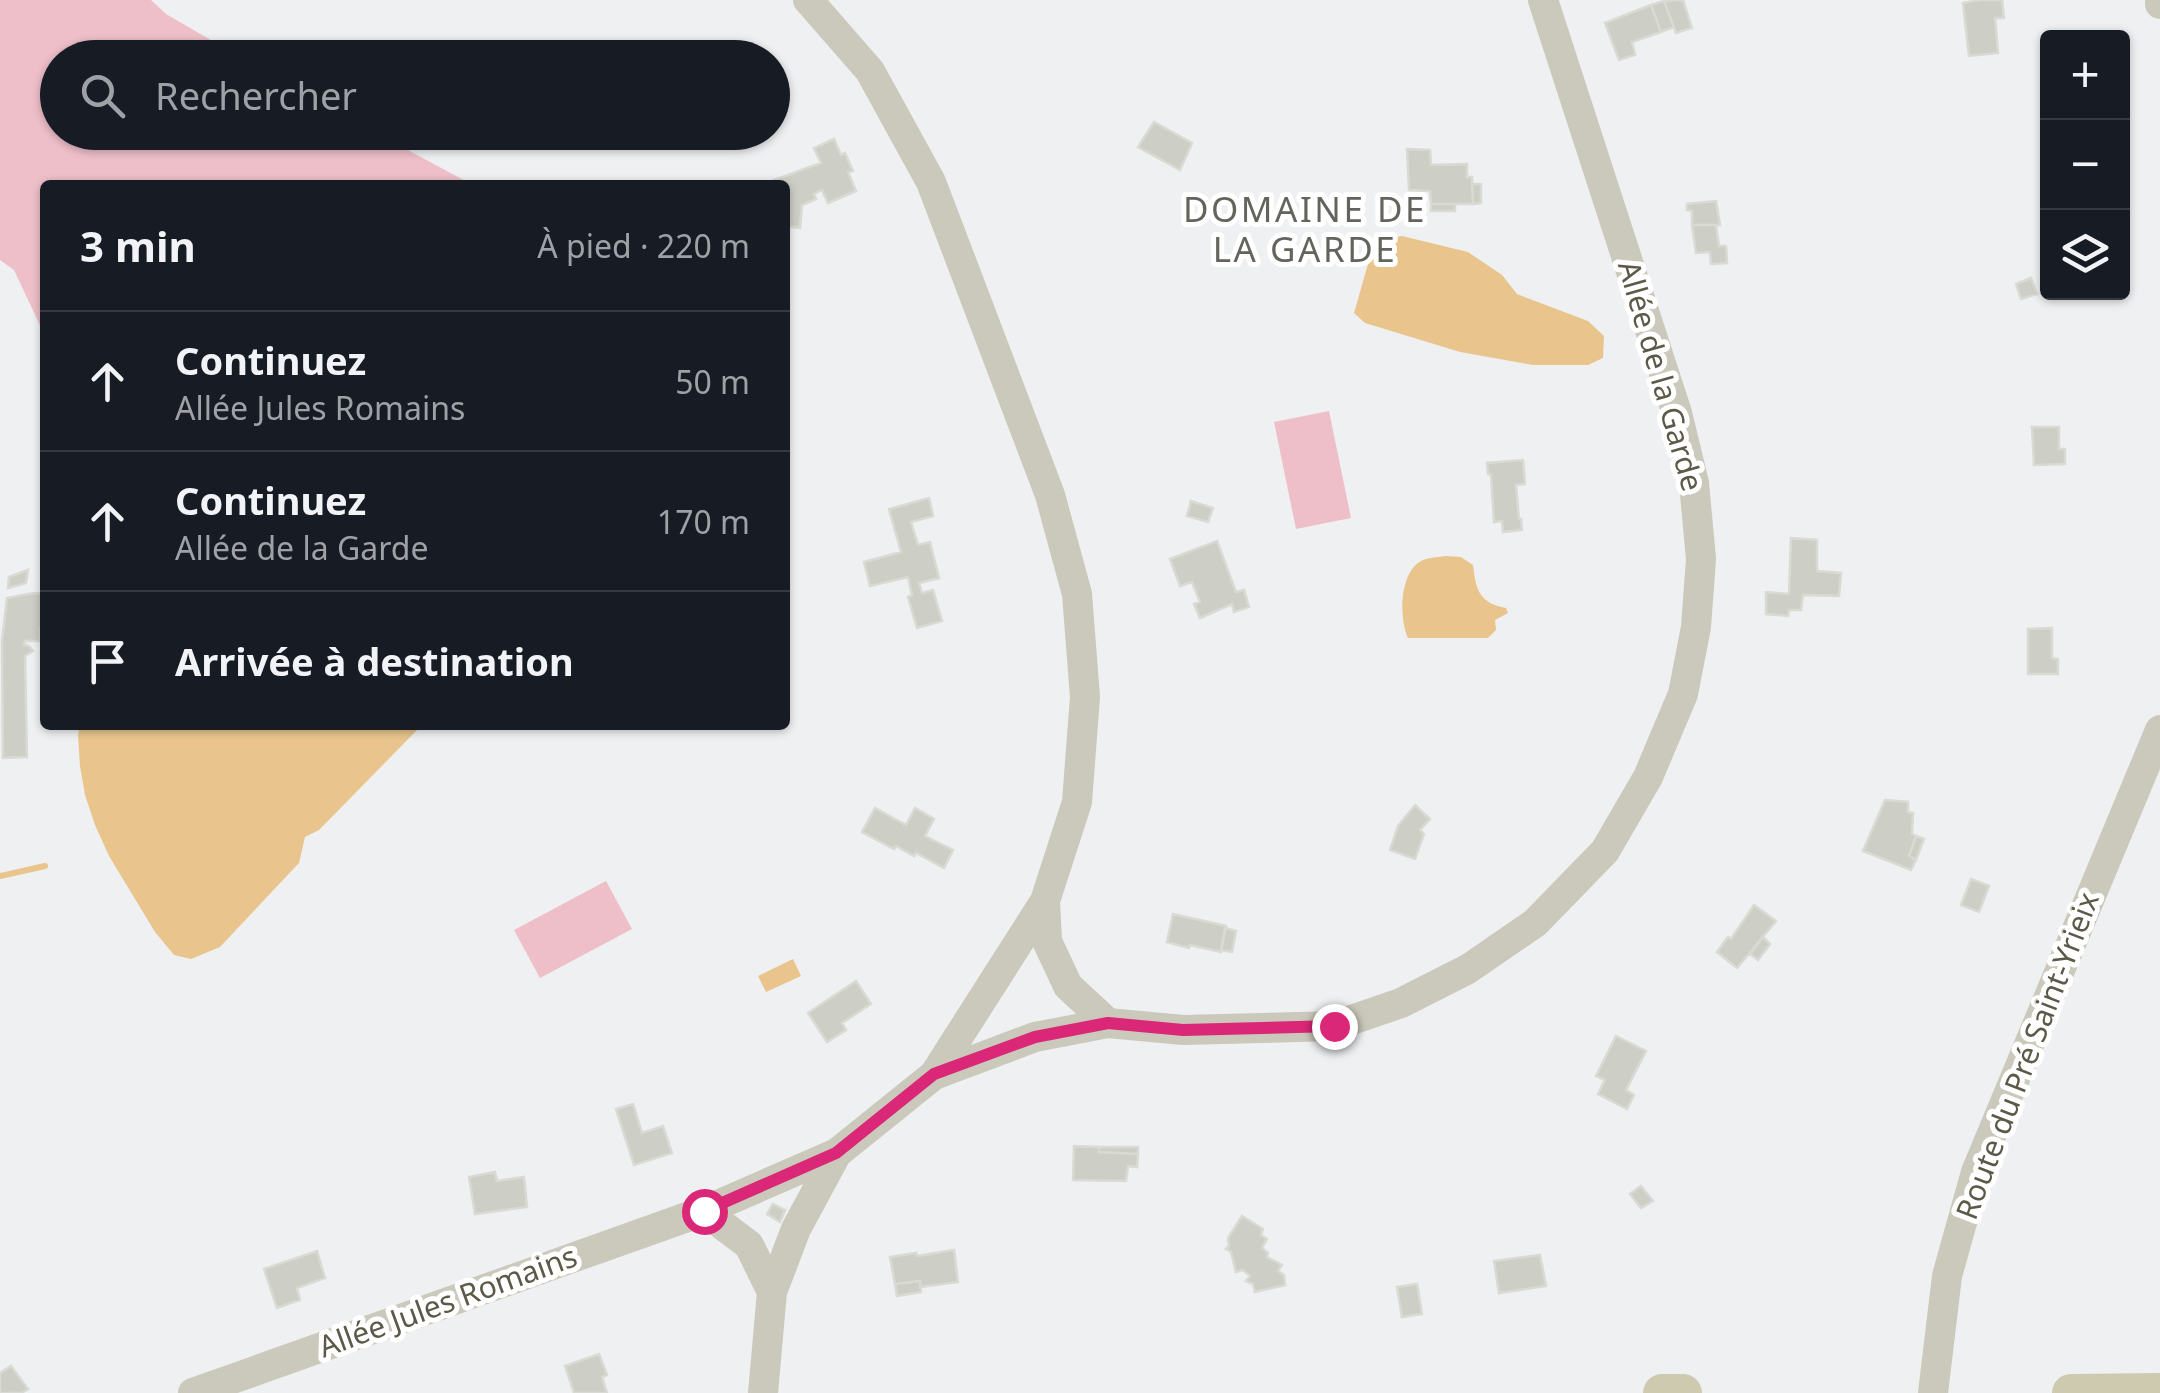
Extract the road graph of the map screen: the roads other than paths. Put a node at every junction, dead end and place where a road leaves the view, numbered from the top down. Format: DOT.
graph roads {
  1 [pos="808,0"];
  2 [pos="1543,0"];
  3 [pos="2160,730"];
  4 [pos="1045,901"];
  5 [pos="1108,1023"];
  6 [pos="934,1074"];
  7 [pos="836,1153"];
  8 [pos="704,1211"];
  9 [pos="772,1292"];
  10 [pos="2160,1392"];
  11 [pos="192,1393"];
  12 [pos="763,1393"];
  13 [pos="1664,1393"];
  14 [pos="1683,1393"];
  15 [pos="1933,1393"];
  16 [pos="2070,1393"];
  1 -- 4 [label="street, Allée de la Garde"];
  2 -- 5 [label="street, Allée de la Garde"];
  3 -- 15 [label="street, Route du Pré Saint-Yrieix"];
  4 -- 5 [label="street, Allée de la Garde"];
  4 -- 6 [label="street, Allée de la Garde"];
  5 -- 6 [label="street, Allée de la Garde"];
  6 -- 7 [label="street, Allée de la Garde"];
  7 -- 8 [label="street, Allée Jules Romains"];
  7 -- 9 [label="street, Allée de la Garde"];
  8 -- 9 [label="street"];
  8 -- 11 [label="street, Allée Jules Romains"];
  9 -- 12 [label="street, Allée de la Garde"];
  10 -- 16 [label="main road"];
  13 -- 14 [label="main road"];
}
